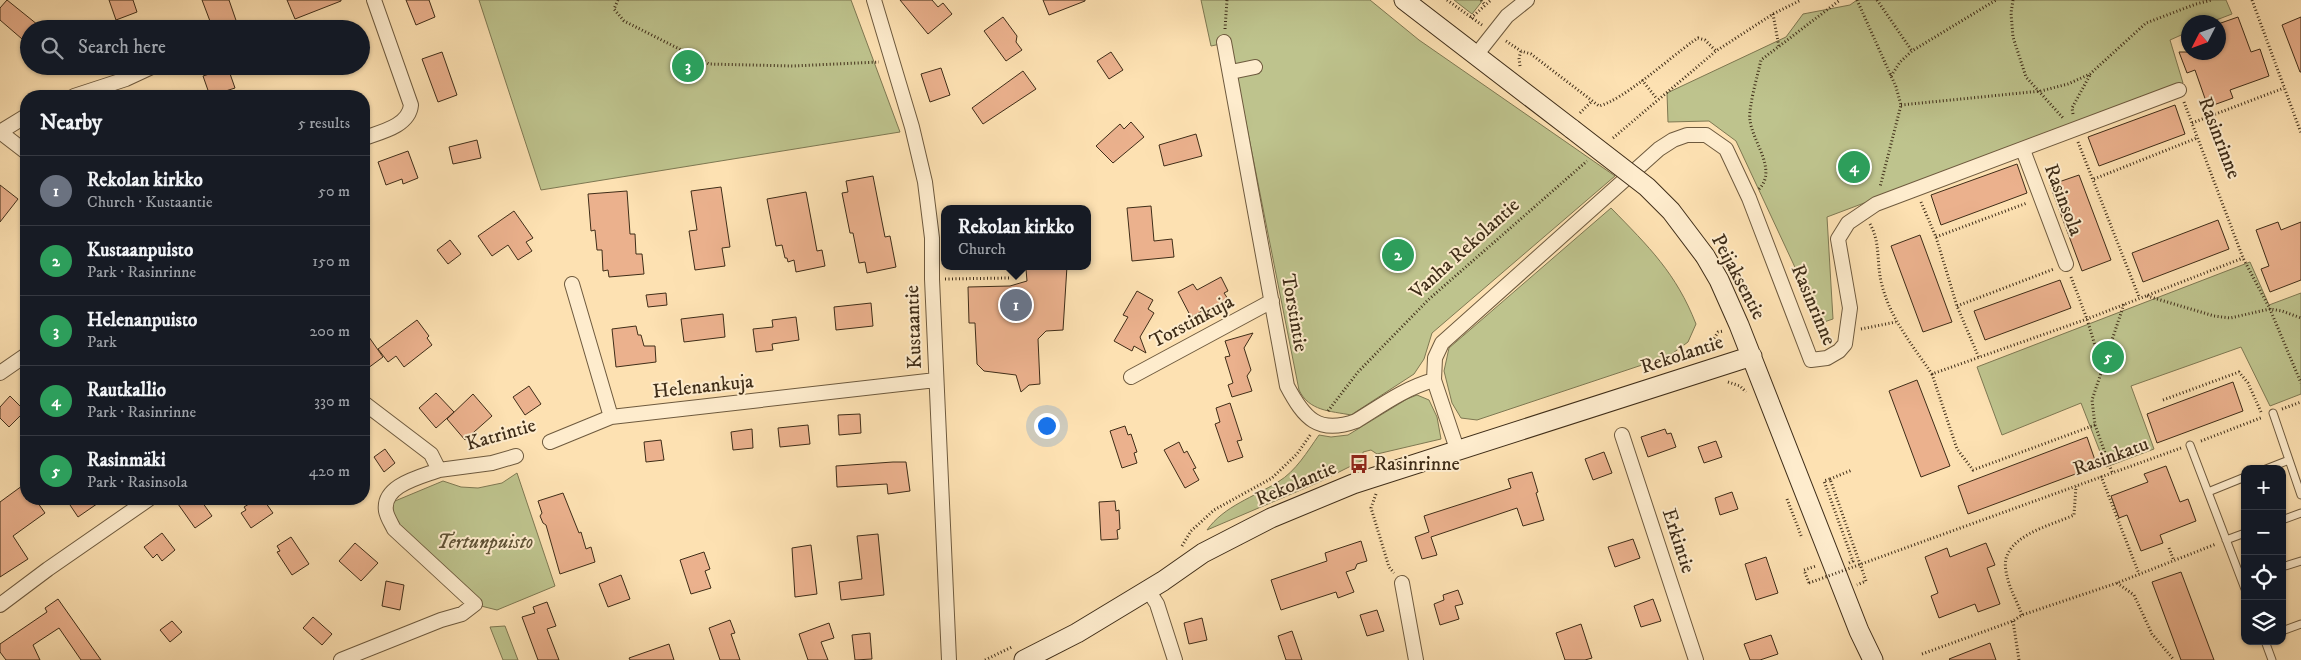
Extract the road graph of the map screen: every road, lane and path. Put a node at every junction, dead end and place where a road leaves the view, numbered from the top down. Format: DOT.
graph roads {
  1 [pos="374,0"];
  2 [pos="618,0"];
  3 [pos="1227,0"];
  4 [pos="1404,0"];
  5 [pos="1481,0"];
  6 [pos="1491,0"];
  7 [pos="1527,0"];
  8 [pos="1801,0"];
  9 [pos="1840,0"];
  10 [pos="1856,0"];
  11 [pos="1877,0"];
  12 [pos="1996,0"];
  13 [pos="2013,0"];
  14 [pos="2212,0"];
  15 [pos="2252,0"];
  16 [pos="875,1"];
  17 [pos="1485,5"];
  18 [pos="1773,14"];
  19 [pos="1471,18"];
  20 [pos="1224,42"];
  21 [pos="1779,47"];
  22 [pos="1521,51"];
  23 [pos="1716,51"];
  24 [pos="1912,51"];
  25 [pos="1478,54"];
  26 [pos="892,59"];
  27 [pos="1255,67"];
  28 [pos="1231,72"];
  29 [pos="2090,74"];
  30 [pos="135,75"];
  31 [pos="1891,77"];
  32 [pos="1642,80"];
  33 [pos="2284,88"];
  34 [pos="92,90"];
  35 [pos="2179,90"];
  36 [pos="2041,91"];
  37 [pos="1657,99"];
  38 [pos="1592,101"];
  39 [pos="1901,105"];
  40 [pos="20,120"];
  41 [pos="1576,121"];
  42 [pos="2192,123"];
  43 [pos="2073,131"];
  44 [pos="0,132"];
  45 [pos="2301,133"];
  46 [pos="370,136"];
  47 [pos="2197,138"];
  48 [pos="1607,143"];
  49 [pos="20,147"];
  50 [pos="2023,150"];
  51 [pos="1594,154"];
  52 [pos="2094,179"];
  53 [pos="1764,184"];
  54 [pos="1915,190"];
  55 [pos="2041,198"];
  56 [pos="1876,204"];
  57 [pos="1864,213"];
  58 [pos="1936,237"];
  59 [pos="2243,258"];
  60 [pos="2066,264"];
  61 [pos="1009,278"];
  62 [pos="932,279"];
  63 [pos="572,284"];
  64 [pos="2146,295"];
  65 [pos="2139,297"];
  66 [pos="1272,301"];
  67 [pos="2124,303"];
  68 [pos="1957,306"];
  69 [pos="2270,309"];
  70 [pos="2301,318"];
  71 [pos="2087,319"];
  72 [pos="1896,322"];
  73 [pos="1846,332"];
  74 [pos="1752,356"];
  75 [pos="1979,358"];
  76 [pos="20,359"];
  77 [pos="2102,369"];
  78 [pos="0,374"];
  79 [pos="1932,374"];
  80 [pos="1131,377"];
  81 [pos="1720,379"];
  82 [pos="936,380"];
  83 [pos="1434,380"];
  84 [pos="2301,383"];
  85 [pos="1753,398"];
  86 [pos="2162,400"];
  87 [pos="2301,402"];
  88 [pos="370,408"];
  89 [pos="2273,413"];
  90 [pos="611,417"];
  91 [pos="2263,417"];
  92 [pos="1319,424"];
  93 [pos="2095,425"];
  94 [pos="1622,435"];
  95 [pos="550,442"];
  96 [pos="2190,445"];
  97 [pos="1458,452"];
  98 [pos="516,456"];
  99 [pos="2289,460"];
  100 [pos="2276,465"];
  101 [pos="439,470"];
  102 [pos="1852,470"];
  103 [pos="2112,472"];
  104 [pos="1382,475"];
  105 [pos="2101,476"];
  106 [pos="1830,479"];
  107 [pos="2241,479"];
  108 [pos="2076,486"];
  109 [pos="2208,492"];
  110 [pos="1785,493"];
  111 [pos="2301,495"];
  112 [pos="140,505"];
  113 [pos="2301,513"];
  114 [pos="2286,519"];
  115 [pos="2241,534"];
  116 [pos="1803,540"];
  117 [pos="2226,540"];
  118 [pos="2169,548"];
  119 [pos="1179,551"];
  120 [pos="1814,558"];
  121 [pos="2174,561"];
  122 [pos="2301,561"];
  123 [pos="1848,563"];
  124 [pos="1860,564"];
  125 [pos="2286,566"];
  126 [pos="2139,574"];
  127 [pos="2241,575"];
  128 [pos="1402,583"];
  129 [pos="2117,583"];
  130 [pos="1856,585"];
  131 [pos="1148,590"];
  132 [pos="0,605"];
  133 [pos="2022,615"];
  134 [pos="2014,621"];
  135 [pos="2301,624"];
  136 [pos="1859,630"];
  137 [pos="2286,630"];
  138 [pos="2266,645"];
  139 [pos="1922,654"];
  140 [pos="341,660"];
  141 [pos="949,660"];
  142 [pos="1024,660"];
  143 [pos="1175,660"];
  144 [pos="1416,660"];
  145 [pos="1696,660"];
  146 [pos="1862,660"];
  147 [pos="1873,660"];
  148 [pos="2019,660"];
  149 [pos="2174,660"];
  150 [pos="2272,660"];
  1 -- 46 [label="street"];
  2 -- 26 [label="path"];
  3 -- 20 [label="path"];
  4 -- 25 [label="main road, Peijaksentie"];
  5 -- 17 [label="path"];
  6 -- 17 [label="path"];
  7 -- 25 [label="street"];
  8 -- 18 [label="path"];
  9 -- 21 [label="path"];
  10 -- 31 [label="path"];
  11 -- 24 [label="path"];
  12 -- 24 [label="path"];
  13 -- 36 [label="path"];
  14 -- 29 [label="path"];
  15 -- 33 [label="path"];
  16 -- 26 [label="street, Kustaantie"];
  17 -- 19 [label="path"];
  18 -- 21 [label="path"];
  18 -- 23 [label="path"];
  20 -- 28 [label="street, Torstintie"];
  21 -- 53 [label="path"];
  22 -- 38 [label="path"];
  23 -- 32 [label="path"];
  23 -- 37 [label="path"];
  24 -- 31 [label="path"];
  25 -- 41 [label="main road, Peijaksentie"];
  26 -- 62 [label="street, Kustaantie"];
  27 -- 28 [label="street"];
  28 -- 66 [label="street, Torstintie"];
  29 -- 36 [label="path"];
  29 -- 43 [label="path"];
  30 -- 34 [label="street"];
  31 -- 39 [label="path"];
  32 -- 37 [label="path"];
  32 -- 38 [label="path"];
  33 -- 42 [label="path"];
  33 -- 45 [label="path"];
  35 -- 42 [label="path, Rasinrinne"];
  35 -- 43 [label="street, Rasinrinne"];
  36 -- 39 [label="path"];
  36 -- 43 [label="path"];
  37 -- 48 [label="path"];
  38 -- 41 [label="path"];
  39 -- 56 [label="path"];
  40 -- 44 [label="street"];
  41 -- 74 [label="main road, Peijaksentie, bridge"];
  42 -- 47 [label="path, Rasinrinne"];
  43 -- 50 [label="street, Rasinrinne"];
  43 -- 52 [label="path"];
  44 -- 49 [label="street"];
  47 -- 52 [label="path"];
  47 -- 59 [label="path, Rasinrinne"];
  50 -- 54 [label="street, Rasinrinne"];
  50 -- 55 [label="street, Rasinsola"];
  51 -- 92 [label="path, Vanha Rekolantie"];
  52 -- 65 [label="path"];
  54 -- 56 [label="street, Rasinrinne"];
  54 -- 58 [label="path"];
  55 -- 58 [label="path"];
  55 -- 60 [label="street, Rasinsola"];
  56 -- 57 [label="street, Rasinrinne"];
  57 -- 72 [label="path"];
  57 -- 73 [label="street, Rasinrinne"];
  58 -- 68 [label="path"];
  59 -- 64 [label="path"];
  59 -- 69 [label="path, Rasinrinne"];
  60 -- 68 [label="path"];
  60 -- 71 [label="path"];
  61 -- 62 [label="path"];
  62 -- 82 [label="street, Kustaantie"];
  63 -- 90 [label="street"];
  64 -- 65 [label="path"];
  64 -- 69 [label="path"];
  65 -- 67 [label="path"];
  66 -- 80 [label="street, Torstinkuja"];
  66 -- 92 [label="street, Torstintie"];
  67 -- 71 [label="path"];
  67 -- 77 [label="path"];
  68 -- 75 [label="path"];
  69 -- 70 [label="path"];
  69 -- 84 [label="path, Rasinrinne"];
  71 -- 75 [label="path"];
  71 -- 77 [label="path"];
  72 -- 73 [label="path"];
  72 -- 79 [label="path"];
  73 -- 83 [label="street, Rasinrinne"];
  74 -- 97 [label="main road, Rekolantie"];
  74 -- 136 [label="main road, Peijaksentie"];
  75 -- 79 [label="path"];
  76 -- 78 [label="street"];
  77 -- 93 [label="path"];
  79 -- 93 [label="path"];
  81 -- 85 [label="path"];
  82 -- 90 [label="street, Helenankuja"];
  82 -- 141 [label="street, Kustaantie"];
  83 -- 92 [label="street"];
  83 -- 97 [label="street, Rasinrinne"];
  86 -- 91 [label="path"];
  87 -- 89 [label="path, Rasinkatu"];
  88 -- 101 [label="street"];
  89 -- 91 [label="path, Rasinkatu"];
  89 -- 99 [label="lane"];
  90 -- 95 [label="street, Katrintie"];
  91 -- 96 [label="path, Rasinkatu"];
  92 -- 119 [label="path, Vanha Rekolantie"];
  93 -- 103 [label="path"];
  94 -- 145 [label="street, Erkintie"];
  96 -- 103 [label="path, Rasinkatu"];
  96 -- 109 [label="lane"];
  97 -- 104 [label="main road, Rekolantie"];
  98 -- 101 [label="street, Katrintie"];
  99 -- 100 [label="lane"];
  99 -- 111 [label="lane"];
  101 -- 140 [label="street, Katrintie"];
  102 -- 106 [label="path"];
  103 -- 105 [label="path, Rasinkatu"];
  104 -- 128 [label="path"];
  104 -- 131 [label="main road, Rekolantie"];
  105 -- 108 [label="path, Rasinkatu"];
  105 -- 126 [label="path"];
  106 -- 123 [label="path"];
  106 -- 124 [label="path"];
  107 -- 109 [label="lane"];
  108 -- 124 [label="path, Rasinkatu, bridge"];
  108 -- 133 [label="path"];
  109 -- 117 [label="lane"];
  110 -- 116 [label="path"];
  112 -- 132 [label="street"];
  113 -- 114 [label="lane"];
  115 -- 117 [label="lane"];
  117 -- 121 [label="path"];
  117 -- 127 [label="lane"];
  118 -- 121 [label="path"];
  120 -- 124 [label="path, Rasinkatu, bridge"];
  121 -- 126 [label="path"];
  122 -- 125 [label="lane"];
  124 -- 130 [label="path"];
  126 -- 129 [label="path"];
  128 -- 144 [label="street"];
  129 -- 133 [label="path"];
  129 -- 149 [label="path"];
  131 -- 142 [label="main road, Rekolantie"];
  131 -- 143 [label="street"];
  133 -- 134 [label="path"];
  134 -- 139 [label="path"];
  134 -- 148 [label="path"];
  135 -- 137 [label="lane"];
  136 -- 146 [label="main road, Peijaksentie"];
  136 -- 147 [label="main road, Peijaksentie"];
  138 -- 150 [label="lane"];
}
